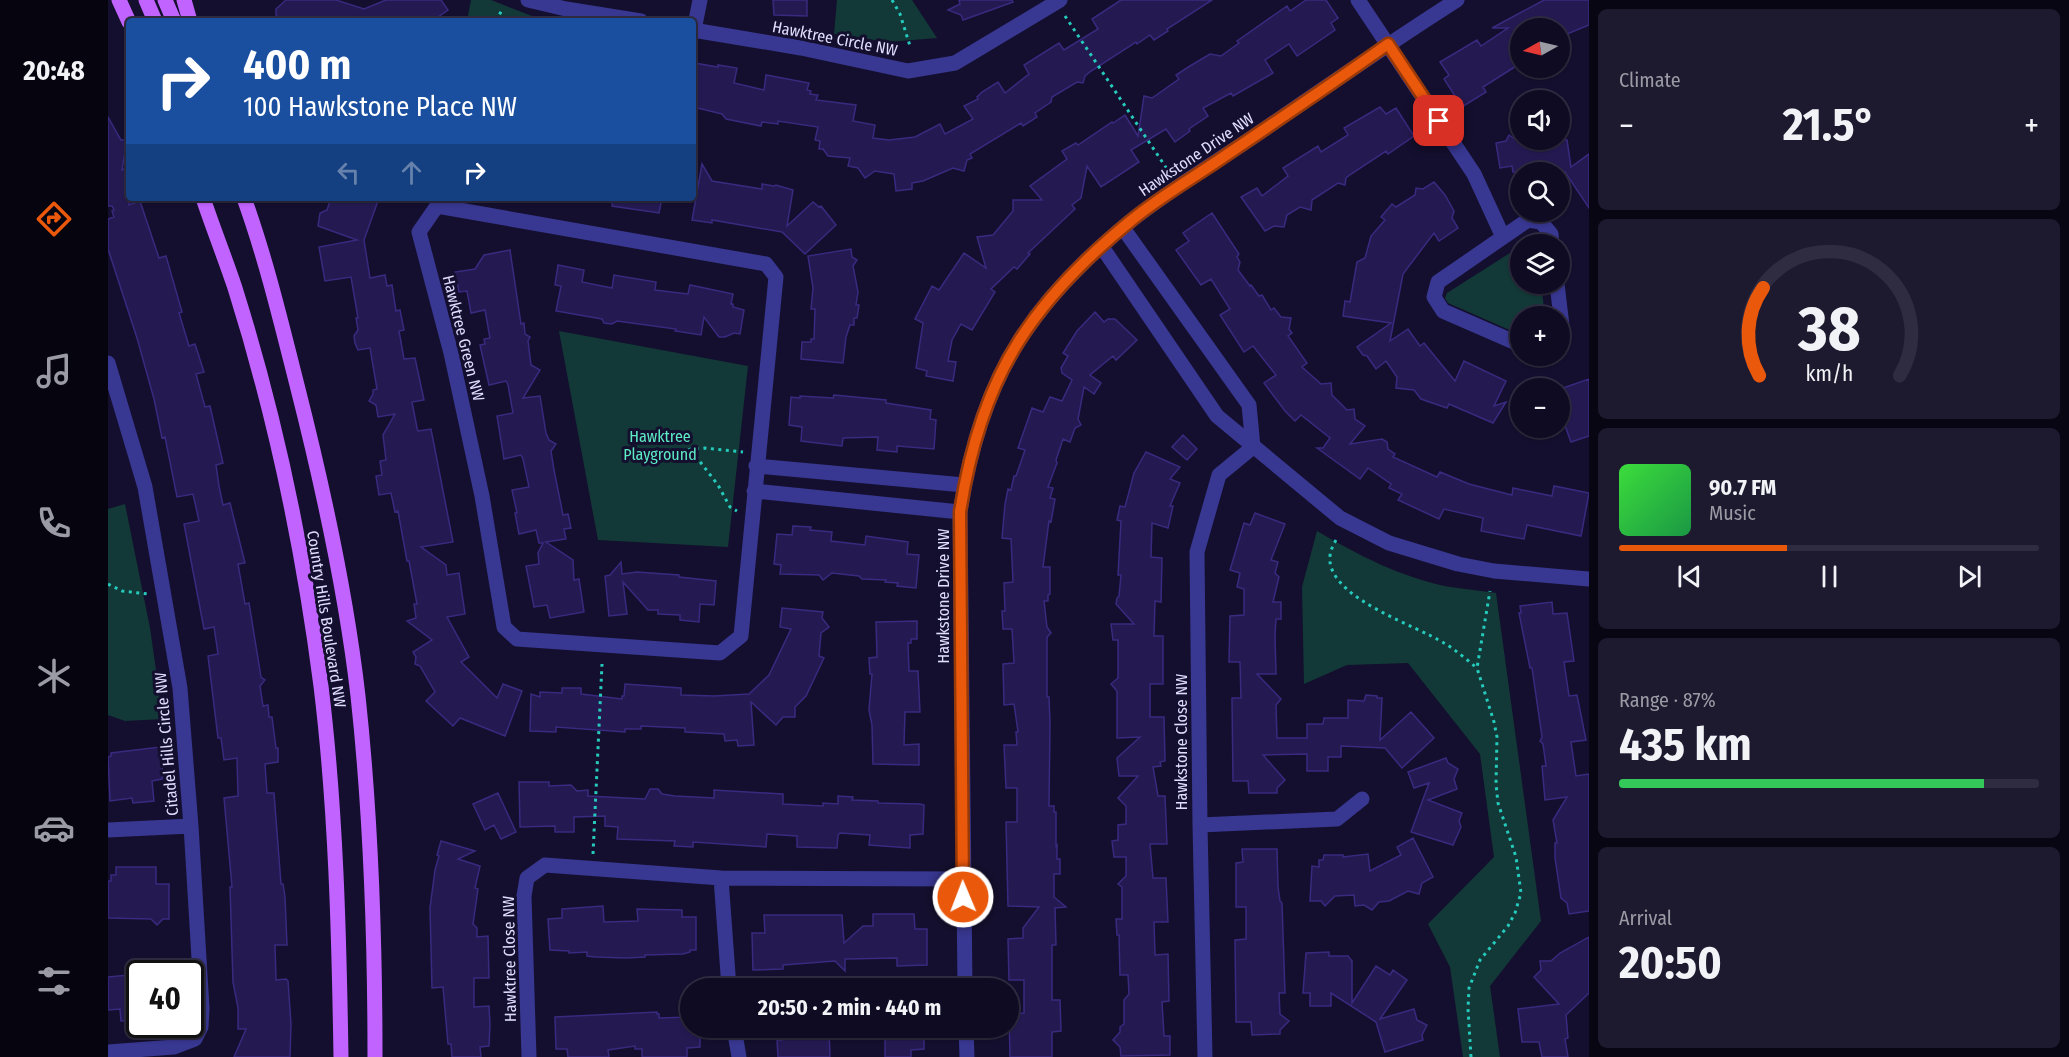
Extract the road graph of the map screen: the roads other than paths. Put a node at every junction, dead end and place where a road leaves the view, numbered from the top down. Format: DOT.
graph roads {
  1 [pos="119,0"];
  2 [pos="146,0"];
  3 [pos="165,0"];
  4 [pos="183,0"];
  5 [pos="528,0"];
  6 [pos="700,0"];
  7 [pos="1060,0"];
  8 [pos="1358,0"];
  9 [pos="1457,0"];
  10 [pos="127,18"];
  11 [pos="154,18"];
  12 [pos="173,18"];
  13 [pos="189,18"];
  14 [pos="625,18"];
  15 [pos="696,18"];
  16 [pos="696,30"];
  17 [pos="1388,44"];
  18 [pos="204,201"];
  19 [pos="237,201"];
  20 [pos="245,201"];
  21 [pos="1123,228"];
  22 [pos="256,232"];
  23 [pos="1551,234"];
  24 [pos="1503,237"];
  25 [pos="1102,247"];
  26 [pos="1510,340"];
  27 [pos="108,363"];
  28 [pos="111,389"];
  29 [pos="1253,447"];
  30 [pos="756,466"];
  31 [pos="964,485"];
  32 [pos="754,491"];
  33 [pos="960,512"];
  34 [pos="1589,579"];
  35 [pos="1362,799"];
  36 [pos="1200,825"];
  37 [pos="191,826"];
  38 [pos="108,830"];
  39 [pos="721,878"];
  40 [pos="963,879"];
  41 [pos="728,978"];
  42 [pos="965,978"];
  43 [pos="736,1038"];
  44 [pos="966,1038"];
  45 [pos="108,1052"];
  46 [pos="341,1057"];
  47 [pos="375,1057"];
  48 [pos="530,1057"];
  49 [pos="739,1057"];
  50 [pos="967,1057"];
  51 [pos="1205,1057"];
  1 -- 10 [label="main road"];
  2 -- 11 [label="main road"];
  3 -- 12 [label="main road"];
  4 -- 13 [label="main road"];
  5 -- 14 [label="street"];
  6 -- 15 [label="street, Hawktree Circle NW"];
  7 -- 16 [label="street, Hawktree Circle NW"];
  8 -- 17 [label="street"];
  9 -- 17 [label="street, Hawkstone Drive NW"];
  17 -- 21 [label="street, Hawkstone Drive NW"];
  17 -- 24 [label="street"];
  18 -- 46 [label="main road, Country Hills Boulevard NW"];
  19 -- 22 [label="main road"];
  20 -- 22 [label="main road, Country Hills Boulevard NW"];
  21 -- 25 [label="street, Hawkstone Drive NW"];
  21 -- 29 [label="street"];
  22 -- 47 [label="main road, Country Hills Boulevard NW"];
  23 -- 24 [label="street"];
  24 -- 26 [label="street"];
  25 -- 29 [label="street"];
  25 -- 31 [label="street, Hawkstone Drive NW"];
  27 -- 28 [label="street, Citadel Hills Circle NW"];
  28 -- 37 [label="street, Citadel Hills Circle NW"];
  29 -- 34 [label="street"];
  29 -- 36 [label="street, Hawkstone Close NW"];
  30 -- 31 [label="street"];
  30 -- 32 [label="street, Hawktree Green NW"];
  30 -- 32 [label="street, Hawktree Green NW"];
  31 -- 33 [label="street, Hawkstone Drive NW"];
  32 -- 33 [label="street"];
  33 -- 40 [label="street, Hawkstone Drive NW"];
  35 -- 36 [label="street"];
  36 -- 51 [label="street, Hawkstone Close NW"];
  37 -- 38 [label="street"];
  37 -- 45 [label="street, Citadel Hills Circle NW"];
  39 -- 40 [label="street, Hawktree Close NW"];
  39 -- 41 [label="street"];
  39 -- 48 [label="street, Hawktree Close NW"];
  40 -- 42 [label="street, Hawkstone Drive NW"];
  43 -- 49 [label="street"];
  44 -- 50 [label="street"];
}
